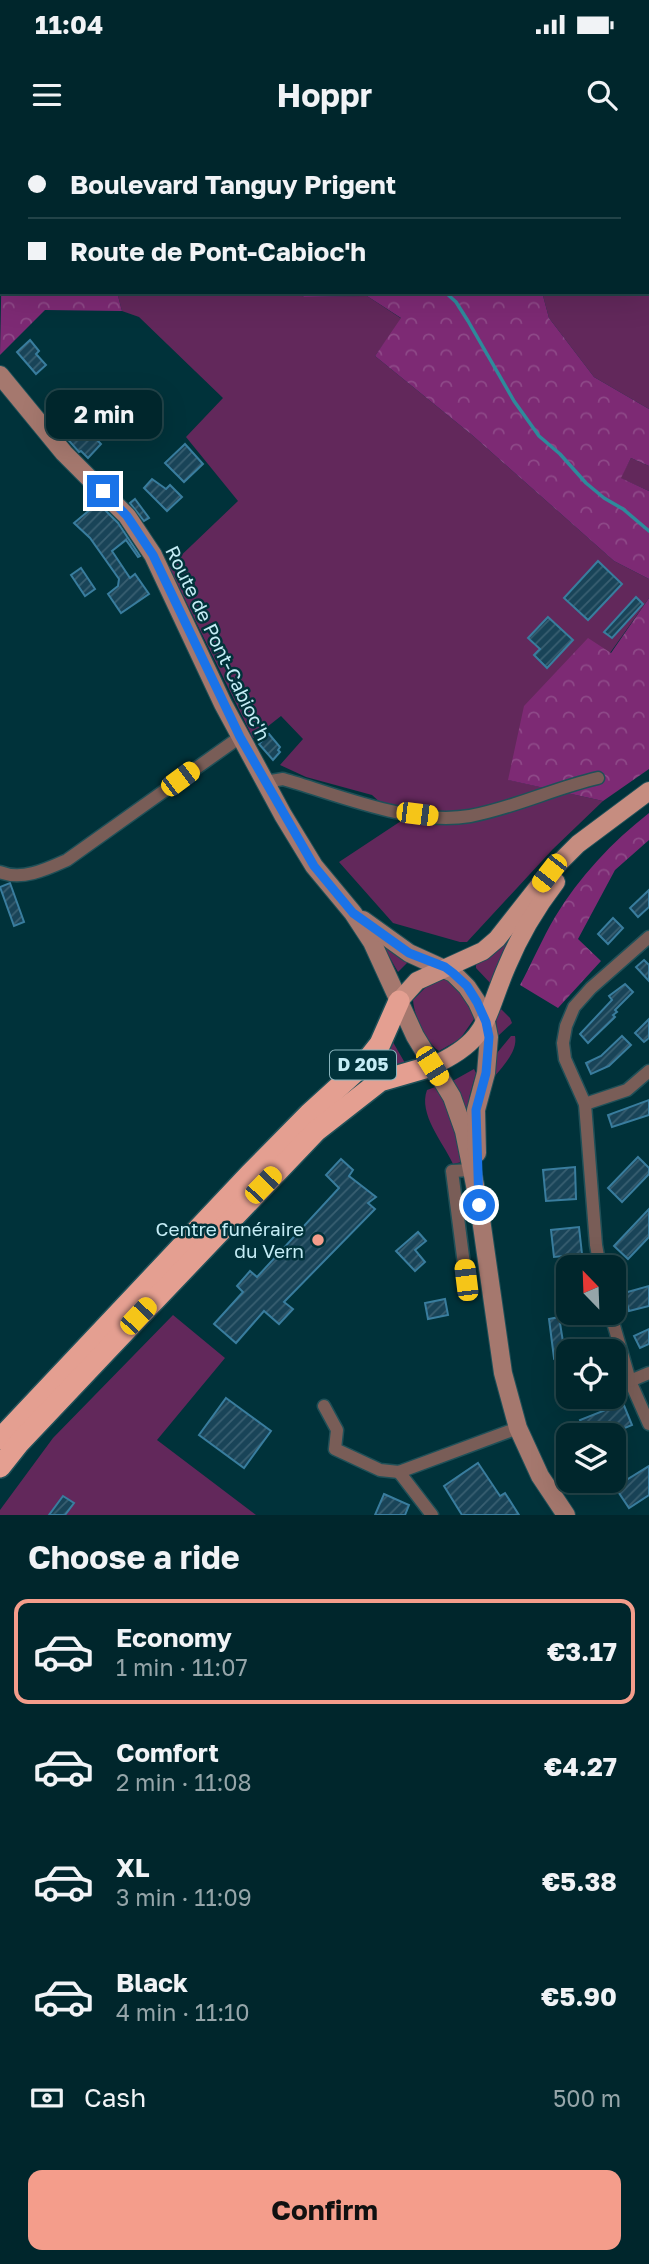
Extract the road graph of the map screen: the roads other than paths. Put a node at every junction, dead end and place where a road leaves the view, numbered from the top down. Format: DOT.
graph roads {
  1 [pos="0,375"];
  2 [pos="240,737"];
  3 [pos="597,778"];
  4 [pos="265,782"];
  5 [pos="649,791"];
  6 [pos="609,821"];
  7 [pos="0,872"];
  8 [pos="353,913"];
  9 [pos="649,937"];
  10 [pos="445,967"];
  11 [pos="399,1001"];
  12 [pos="486,1022"];
  13 [pos="432,1066"];
  14 [pos="649,1071"];
  15 [pos="585,1104"];
  16 [pos="472,1170"];
  17 [pos="479,1205"];
  18 [pos="598,1255"];
  19 [pos="466,1280"];
  20 [pos="614,1325"];
  21 [pos="649,1373"];
  22 [pos="630,1381"];
  23 [pos="324,1406"];
  24 [pos="649,1424"];
  25 [pos="518,1428"];
  26 [pos="0,1440"];
  27 [pos="0,1467"];
  28 [pos="399,1472"];
  29 [pos="432,1515"];
  30 [pos="566,1515"];
  1 -- 2 [label="street, Route de Pont-Cabioc'h"];
  2 -- 4 [label="street, Route de Pont-Cabioc'h"];
  2 -- 7 [label="street"];
  3 -- 4 [label="street"];
  4 -- 8 [label="street, Route de Pont-Cabioc'h"];
  5 -- 6 [label="main road"];
  6 -- 10 [label="main road"];
  6 -- 12 [label="main road"];
  8 -- 10 [label="street, Route de Pont-Cabioc'h"];
  8 -- 11 [label="street, Route de Pont-Cabioc'h"];
  9 -- 15 [label="street"];
  10 -- 11 [label="main road"];
  10 -- 12 [label="street"];
  11 -- 13 [label="street"];
  11 -- 26 [label="highway, D 205"];
  12 -- 13 [label="main road"];
  12 -- 17 [label="street"];
  13 -- 16 [label="street"];
  13 -- 27 [label="highway, D 205"];
  14 -- 15 [label="street"];
  15 -- 18 [label="street"];
  16 -- 17 [label="street"];
  16 -- 19 [label="street"];
  17 -- 25 [label="street"];
  20 -- 22 [label="street"];
  21 -- 22 [label="street"];
  22 -- 24 [label="street"];
  23 -- 28 [label="street"];
  25 -- 28 [label="street"];
  25 -- 30 [label="street"];
  28 -- 29 [label="street"];
}
